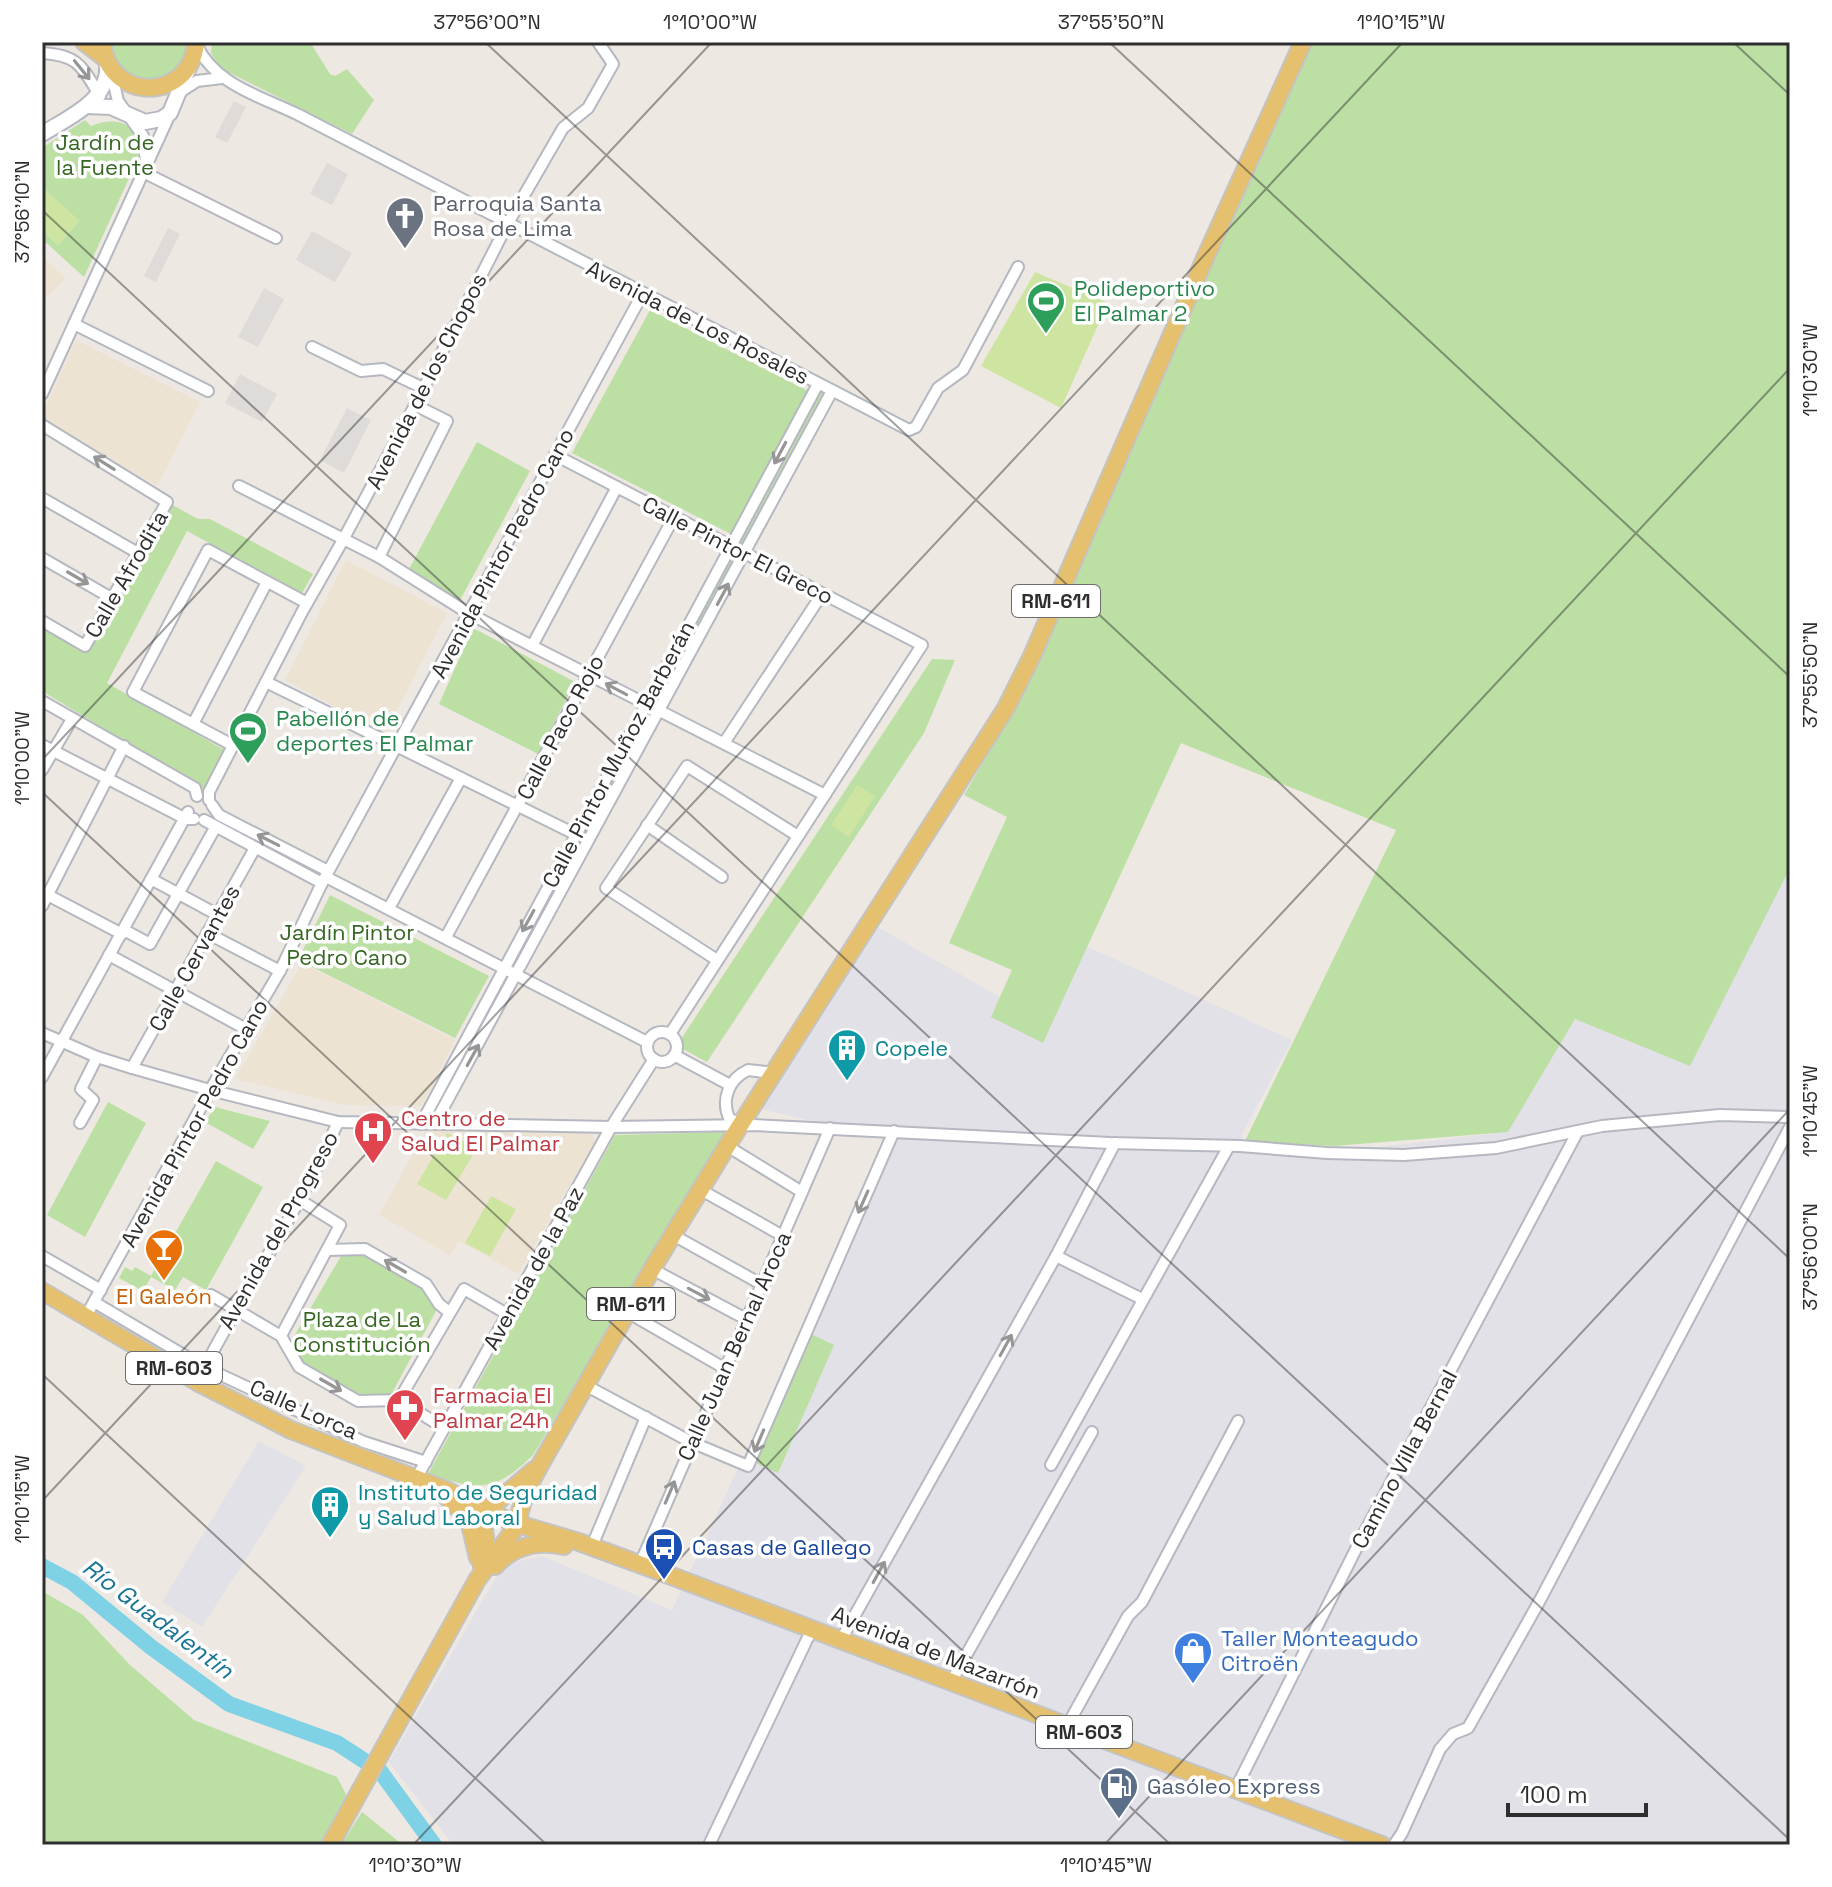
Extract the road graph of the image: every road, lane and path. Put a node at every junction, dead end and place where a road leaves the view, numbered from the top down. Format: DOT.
graph roads {
  1 [pos="84,42"];
  2 [pos="102,42"];
  3 [pos="598,42"];
  4 [pos="1303,42"];
  5 [pos="196,43"];
  6 [pos="42,53"];
  7 [pos="108,63"];
  8 [pos="191,63"];
  9 [pos="222,78"];
  10 [pos="180,92"];
  11 [pos="99,94"];
  12 [pos="87,106"];
  13 [pos="111,107"];
  14 [pos="170,113"];
  15 [pos="130,116"];
  16 [pos="42,134"];
  17 [pos="145,168"];
  18 [pos="508,223"];
  19 [pos="276,238"];
  20 [pos="1018,267"];
  21 [pos="643,293"];
  22 [pos="74,324"];
  23 [pos="312,347"];
  24 [pos="818,384"];
  25 [pos="423,388"];
  26 [pos="208,391"];
  27 [pos="832,391"];
  28 [pos="42,394"];
  29 [pos="415,405"];
  30 [pos="42,425"];
  31 [pos="555,455"];
  32 [pos="239,486"];
  33 [pos="617,487"];
  34 [pos="42,498"];
  35 [pos="674,517"];
  36 [pos="343,540"];
  37 [pos="730,546"];
  38 [pos="138,553"];
  39 [pos="745,553"];
  40 [pos="379,557"];
  41 [pos="42,558"];
  42 [pos="267,582"];
  43 [pos="822,594"];
  44 [pos="113,599"];
  45 [pos="307,603"];
  46 [pos="468,613"];
  47 [pos="42,621"];
  48 [pos="532,646"];
  49 [pos="588,674"];
  50 [pos="266,682"];
  51 [pos="42,701"];
  52 [pos="645,704"];
  53 [pos="659,712"];
  54 [pos="72,719"];
  55 [pos="193,724"];
  56 [pos="724,743"];
  57 [pos="124,746"];
  58 [pos="234,746"];
  59 [pos="47,748"];
  60 [pos="397,748"];
  61 [pos="42,770"];
  62 [pos="108,778"];
  63 [pos="461,778"];
  64 [pos="825,795"];
  65 [pos="206,798"];
  66 [pos="518,805"];
  67 [pos="193,818"];
  68 [pos="647,825"];
  69 [pos="215,828"];
  70 [pos="575,834"];
  71 [pos="798,836"];
  72 [pos="255,848"];
  73 [pos="325,877"];
  74 [pos="722,877"];
  75 [pos="151,879"];
  76 [pos="45,893"];
  77 [pos="178,894"];
  78 [pos="42,906"];
  79 [pos="389,908"];
  80 [pos="218,915"];
  81 [pos="123,932"];
  82 [pos="207,933"];
  83 [pos="446,937"];
  84 [pos="109,955"];
  85 [pos="717,960"];
  86 [pos="503,968"];
  87 [pos="280,971"];
  88 [pos="517,975"];
  89 [pos="176,990"];
  90 [pos="246,1029"];
  91 [pos="42,1033"];
  92 [pos="670,1034"];
  93 [pos="61,1041"];
  94 [pos="647,1042"];
  95 [pos="674,1055"];
  96 [pos="97,1057"];
  97 [pos="654,1059"];
  98 [pos="132,1068"];
  99 [pos="766,1071"];
  100 [pos="89,1075"];
  101 [pos="42,1077"];
  102 [pos="102,1082"];
  103 [pos="730,1085"];
  104 [pos="210,1090"];
  105 [pos="726,1112"];
  106 [pos="1790,1117"];
  107 [pos="338,1122"];
  108 [pos="80,1123"];
  109 [pos="435,1123"];
  110 [pos="421,1124"];
  111 [pos="718,1124"];
  112 [pos="741,1124"];
  113 [pos="611,1127"];
  114 [pos="1790,1127"];
  115 [pos="830,1128"];
  116 [pos="894,1131"];
  117 [pos="1578,1131"];
  118 [pos="1115,1143"];
  119 [pos="727,1146"];
  120 [pos="1229,1146"];
  121 [pos="701,1190"];
  122 [pos="802,1192"];
  123 [pos="298,1199"];
  124 [pos="673,1235"];
  125 [pos="783,1236"];
  126 [pos="327,1250"];
  127 [pos="42,1256"];
  128 [pos="1056,1256"];
  129 [pos="652,1269"];
  130 [pos="761,1284"];
  131 [pos="101,1290"];
  132 [pos="42,1291"];
  133 [pos="211,1295"];
  134 [pos="1142,1299"];
  135 [pos="94,1302"];
  136 [pos="235,1309"];
  137 [pos="449,1312"];
  138 [pos="627,1312"];
  139 [pos="507,1314"];
  140 [pos="85,1318"];
  141 [pos="746,1319"];
  142 [pos="281,1336"];
  143 [pos="724,1368"];
  144 [pos="201,1374"];
  145 [pos="585,1385"];
  146 [pos="399,1400"];
  147 [pos="646,1417"];
  148 [pos="1238,1421"];
  149 [pos="444,1428"];
  150 [pos="1092,1432"];
  151 [pos="691,1442"];
  152 [pos="426,1462"];
  153 [pos="540,1465"];
  154 [pos="1051,1465"];
  155 [pos="422,1481"];
  156 [pos="489,1510"];
  157 [pos="520,1525"];
  158 [pos="592,1546"];
  159 [pos="640,1564"];
  160 [pos="477,1580"];
  161 [pos="452,1625"];
  162 [pos="812,1629"];
  163 [pos="841,1640"];
  164 [pos="951,1682"];
  165 [pos="1067,1726"];
  166 [pos="1235,1790"];
  167 [pos="330,1845"];
  168 [pos="709,1845"];
  169 [pos="1382,1845"];
  170 [pos="1394,1845"];
  1 -- 7 [label="main road"];
  2 -- 7 [label="main road"];
  3 -- 18 [label="street, Avenida de los Chopos"];
  4 -- 99 [label="main road, RM-611"];
  5 -- 8 [label="main road"];
  5 -- 9 [label="street, Avenida de Los Rosales"];
  6 -- 11 [label="street, one-way"];
  7 -- 8 [label="main road"];
  7 -- 11 [label="street"];
  7 -- 15 [label="street"];
  8 -- 10 [label="street"];
  9 -- 10 [label="street"];
  9 -- 18 [label="street, Avenida de Los Rosales"];
  10 -- 14 [label="street"];
  11 -- 12 [label="street"];
  11 -- 13 [label="street"];
  12 -- 13 [label="street"];
  12 -- 16 [label="street"];
  13 -- 15 [label="street"];
  14 -- 15 [label="street"];
  14 -- 17 [label="street"];
  15 -- 17 [label="street"];
  17 -- 19 [label="street"];
  17 -- 22 [label="street"];
  18 -- 21 [label="street, Avenida de Los Rosales"];
  18 -- 25 [label="street, Avenida de los Chopos"];
  20 -- 27 [label="street, Avenida de Los Rosales"];
  21 -- 24 [label="street, Avenida de Los Rosales"];
  21 -- 31 [label="street, Avenida Pintor Pedro Cano"];
  22 -- 26 [label="street"];
  22 -- 28 [label="street"];
  23 -- 25 [label="street"];
  24 -- 27 [label="street, Avenida de Los Rosales"];
  24 -- 37 [label="street, Calle Pintor Muñoz Barberán, one-way"];
  25 -- 29 [label="street, Avenida de los Chopos"];
  27 -- 39 [label="street, Calle Pintor Muñoz Barberán"];
  29 -- 36 [label="street, Avenida de los Chopos"];
  29 -- 40 [label="street"];
  38 -- 30 [label="street, Calle Afrodita, one-way"];
  31 -- 33 [label="street, Calle Pintor El Greco"];
  31 -- 46 [label="street, Avenida Pintor Pedro Cano"];
  32 -- 36 [label="street"];
  33 -- 35 [label="street, Calle Pintor El Greco"];
  33 -- 48 [label="street"];
  34 -- 38 [label="street"];
  35 -- 37 [label="street, Calle Pintor El Greco"];
  35 -- 49 [label="street, Calle Paco Rojo"];
  36 -- 40 [label="street"];
  36 -- 45 [label="street, Avenida de los Chopos"];
  37 -- 39 [label="street, Calle Pintor El Greco"];
  37 -- 52 [label="street, Calle Pintor Muñoz Barberán"];
  38 -- 44 [label="street, Calle Afrodita"];
  39 -- 43 [label="street, Calle Pintor El Greco"];
  53 -- 39 [label="street, Calle Pintor Muñoz Barberán, one-way"];
  40 -- 46 [label="street"];
  41 -- 44 [label="street, one-way"];
  42 -- 45 [label="street"];
  42 -- 55 [label="street"];
  42 -- 55 [label="street"];
  43 -- 56 [label="street"];
  43 -- 64 [label="street, Calle Pintor El Greco"];
  44 -- 47 [label="street, Calle Afrodita"];
  45 -- 50 [label="street, Avenida de los Chopos"];
  46 -- 48 [label="street"];
  46 -- 60 [label="street, Avenida Pintor Pedro Cano"];
  48 -- 49 [label="street"];
  52 -- 49 [label="street, one-way"];
  49 -- 66 [label="street, Calle Paco Rojo"];
  50 -- 58 [label="street, Avenida de los Chopos"];
  50 -- 60 [label="street"];
  51 -- 54 [label="street"];
  52 -- 53 [label="street"];
  52 -- 70 [label="street, Calle Pintor Muñoz Barberán"];
  53 -- 56 [label="street"];
  53 -- 88 [label="street, Calle Pintor Muñoz Barberán"];
  54 -- 57 [label="street"];
  54 -- 59 [label="street"];
  55 -- 58 [label="street"];
  56 -- 64 [label="street"];
  57 -- 62 [label="street"];
  57 -- 65 [label="street"];
  58 -- 65 [label="street, Avenida de los Chopos"];
  59 -- 61 [label="street"];
  59 -- 62 [label="street"];
  60 -- 63 [label="street"];
  60 -- 73 [label="street, Avenida Pintor Pedro Cano"];
  62 -- 67 [label="street"];
  62 -- 76 [label="street"];
  63 -- 66 [label="street"];
  63 -- 79 [label="street"];
  64 -- 71 [label="street"];
  65 -- 67 [label="street"];
  65 -- 67 [label="street"];
  73 -- 65 [label="street, one-way"];
  66 -- 70 [label="street"];
  66 -- 83 [label="street, Calle Paco Rojo"];
  67 -- 69 [label="street"];
  67 -- 75 [label="street"];
  68 -- 71 [label="street"];
  68 -- 74 [label="street"];
  68 -- 85 [label="street"];
  69 -- 72 [label="street"];
  69 -- 77 [label="street"];
  70 -- 86 [label="street, Calle Pintor Muñoz Barberán, one-way"];
  71 -- 85 [label="street"];
  72 -- 73 [label="street"];
  72 -- 80 [label="street, Calle Cervantes"];
  73 -- 79 [label="street"];
  73 -- 87 [label="street, Avenida Pintor Pedro Cano"];
  75 -- 77 [label="street"];
  75 -- 81 [label="street"];
  76 -- 78 [label="street"];
  76 -- 81 [label="street"];
  77 -- 80 [label="street"];
  77 -- 81 [label="street"];
  79 -- 83 [label="street"];
  80 -- 82 [label="street, Calle Cervantes"];
  81 -- 84 [label="street"];
  82 -- 87 [label="street"];
  82 -- 89 [label="street, Calle Cervantes"];
  83 -- 86 [label="street"];
  84 -- 89 [label="street"];
  84 -- 93 [label="street"];
  85 -- 92 [label="street"];
  86 -- 88 [label="street"];
  86 -- 110 [label="street, Calle Pintor Muñoz Barberán"];
  87 -- 90 [label="street, Avenida Pintor Pedro Cano"];
  88 -- 94 [label="street"];
  109 -- 88 [label="street, Calle Pintor Muñoz Barberán, one-way"];
  89 -- 90 [label="street"];
  89 -- 98 [label="street, Calle Cervantes"];
  90 -- 104 [label="street, Avenida Pintor Pedro Cano"];
  91 -- 93 [label="street"];
  92 -- 94 [label="street"];
  92 -- 95 [label="street"];
  93 -- 96 [label="street"];
  93 -- 101 [label="street"];
  94 -- 97 [label="street"];
  95 -- 97 [label="street"];
  95 -- 103 [label="street"];
  96 -- 98 [label="street"];
  96 -- 100 [label="street"];
  97 -- 113 [label="street, Avenida de la Paz"];
  98 -- 104 [label="street"];
  99 -- 103 [label="street"];
  99 -- 112 [label="main road, RM-611"];
  100 -- 102 [label="street"];
  100 -- 108 [label="street"];
  103 -- 105 [label="street"];
  104 -- 107 [label="street"];
  104 -- 131 [label="street, Avenida Pintor Pedro Cano"];
  105 -- 111 [label="street"];
  105 -- 112 [label="street"];
  106 -- 117 [label="street"];
  107 -- 110 [label="street"];
  107 -- 123 [label="street, Avenida del Progreso"];
  109 -- 110 [label="street"];
  109 -- 113 [label="street"];
  111 -- 112 [label="street"];
  111 -- 113 [label="street"];
  112 -- 115 [label="street"];
  112 -- 119 [label="main road, RM-611"];
  113 -- 139 [label="street, Avenida de la Paz"];
  114 -- 170 [label="street"];
  115 -- 116 [label="street"];
  115 -- 122 [label="street, Calle Juan Bernal Aroca"];
  116 -- 118 [label="street"];
  116 -- 151 [label="street, one-way"];
  117 -- 120 [label="street"];
  117 -- 166 [label="street, Camino Villa Bernal"];
  118 -- 120 [label="street"];
  118 -- 128 [label="street"];
  119 -- 121 [label="main road, RM-611"];
  119 -- 122 [label="street"];
  120 -- 134 [label="street"];
  121 -- 124 [label="main road, RM-611"];
  121 -- 125 [label="street"];
  122 -- 125 [label="street, Calle Juan Bernal Aroca"];
  123 -- 126 [label="street"];
  123 -- 136 [label="street, Avenida del Progreso"];
  124 -- 129 [label="main road, RM-611"];
  124 -- 130 [label="street"];
  125 -- 130 [label="street, Calle Juan Bernal Aroca"];
  137 -- 126 [label="street, one-way"];
  126 -- 142 [label="street"];
  127 -- 131 [label="street"];
  128 -- 134 [label="street"];
  163 -- 128 [label="street, one-way"];
  129 -- 138 [label="main road, RM-611"];
  129 -- 141 [label="street, one-way"];
  130 -- 141 [label="street, Calle Juan Bernal Aroca"];
  131 -- 135 [label="street, Avenida Pintor Pedro Cano"];
  132 -- 140 [label="main road, Calle Lorca / RM-603"];
  133 -- 136 [label="street"];
  134 -- 154 [label="street"];
  135 -- 140 [label="street, Avenida Pintor Pedro Cano"];
  135 -- 144 [label="street, Calle Lorca"];
  136 -- 142 [label="street"];
  136 -- 144 [label="street, Avenida del Progreso"];
  137 -- 139 [label="street"];
  137 -- 146 [label="street"];
  138 -- 143 [label="street"];
  138 -- 145 [label="main road, RM-611"];
  139 -- 149 [label="street, Avenida de la Paz"];
  140 -- 144 [label="main road, Calle Lorca / RM-603"];
  141 -- 143 [label="street, Calle Juan Bernal Aroca"];
  142 -- 146 [label="street, one-way"];
  143 -- 151 [label="street, Calle Juan Bernal Aroca"];
  144 -- 152 [label="street, Calle Lorca"];
  144 -- 155 [label="main road, Calle Lorca / RM-603"];
  145 -- 147 [label="street"];
  145 -- 153 [label="main road, RM-611"];
  146 -- 149 [label="street"];
  147 -- 151 [label="street"];
  147 -- 158 [label="street"];
  148 -- 165 [label="street"];
  149 -- 152 [label="street, Avenida de la Paz"];
  150 -- 164 [label="street"];
  159 -- 151 [label="street, Calle Juan Bernal Aroca, one-way"];
  152 -- 155 [label="street, Avenida de la Paz"];
  153 -- 156 [label="main road, RM-611"];
  153 -- 157 [label="main road, RM-611"];
  155 -- 156 [label="main road, Calle Lorca / RM-603"];
  155 -- 160 [label="main road"];
  156 -- 157 [label="main road, Calle Lorca / RM-603"];
  156 -- 160 [label="main road, RM-611"];
  157 -- 158 [label="main road, Avenida de Mazarrón / RM-603"];
  157 -- 160 [label="main road, RM-611"];
  158 -- 159 [label="main road, Avenida de Mazarrón / RM-603"];
  159 -- 161 [label="main road"];
  159 -- 162 [label="main road, Avenida de Mazarrón / RM-603"];
  160 -- 161 [label="main road, RM-611"];
  161 -- 167 [label="main road, RM-611"];
  162 -- 163 [label="main road, Avenida de Mazarrón / RM-603"];
  162 -- 168 [label="street"];
  163 -- 164 [label="main road, Avenida de Mazarrón / RM-603"];
  164 -- 165 [label="main road, Avenida de Mazarrón / RM-603"];
  165 -- 166 [label="main road, Avenida de Mazarrón / RM-603"];
  166 -- 169 [label="main road, Avenida de Mazarrón / RM-603"];
}
